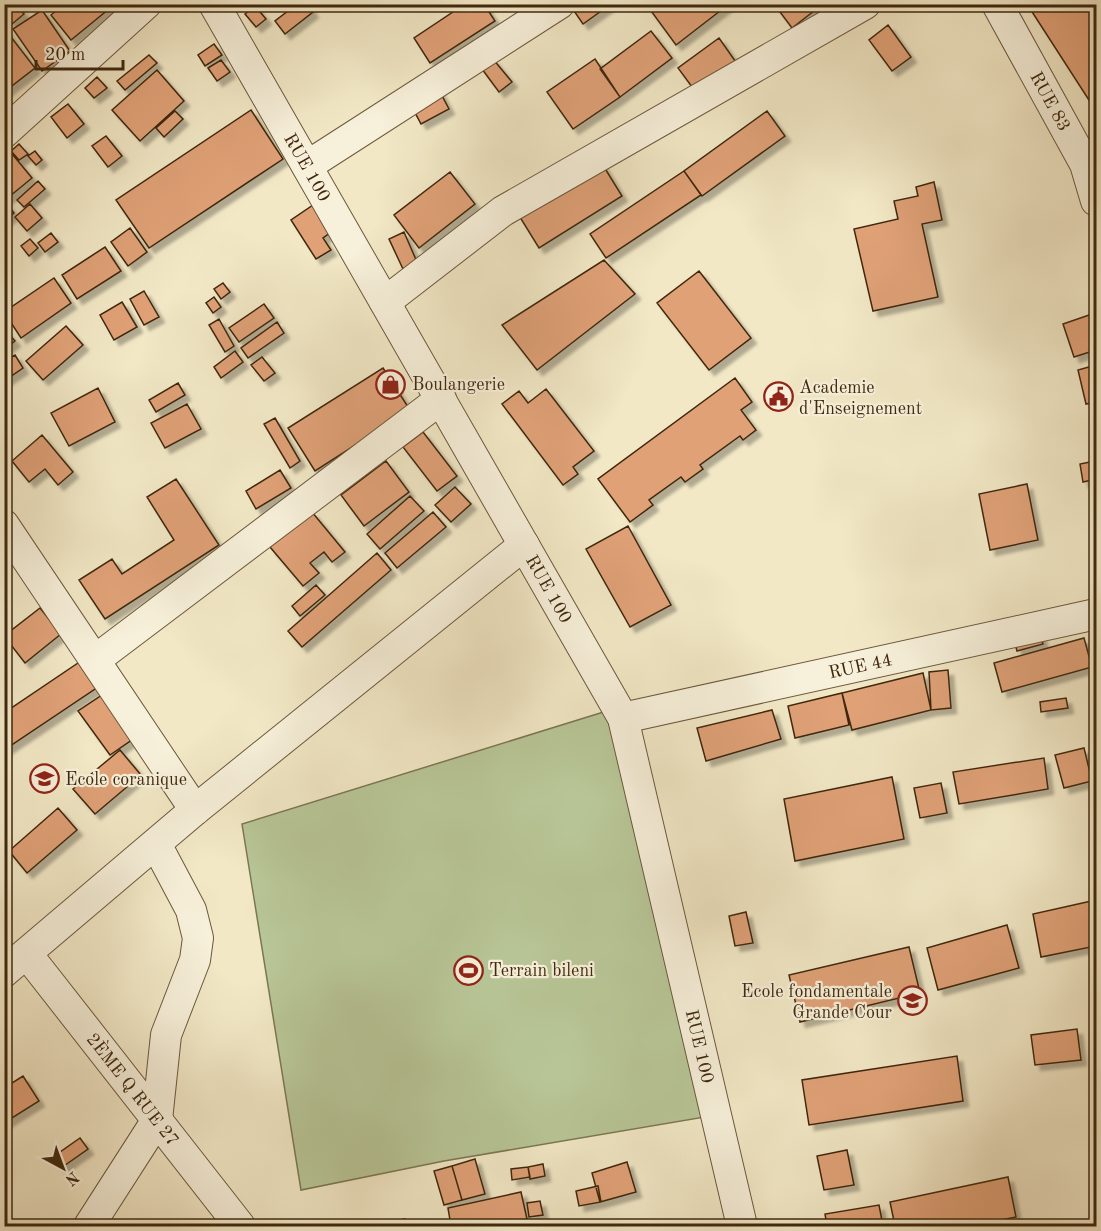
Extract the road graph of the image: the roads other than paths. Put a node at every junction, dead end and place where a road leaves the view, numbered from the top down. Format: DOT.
graph roads {
  1 [pos="146,4"];
  2 [pos="214,4"];
  3 [pos="559,4"];
  4 [pos="865,4"];
  5 [pos="997,4"];
  6 [pos="4,133"];
  7 [pos="1091,162"];
  8 [pos="307,166"];
  9 [pos="1096,201"];
  10 [pos="385,302"];
  11 [pos="441,399"];
  12 [pos="4,525"];
  13 [pos="524,544"];
  14 [pos="1096,614"];
  15 [pos="95,660"];
  16 [pos="623,718"];
  17 [pos="195,810"];
  18 [pos="156,844"];
  19 [pos="16,963"];
  20 [pos="157,1120"];
  21 [pos="89,1227"];
  22 [pos="240,1227"];
  23 [pos="742,1227"];
  1 -- 6 [label="street"];
  2 -- 8 [label="street, RUE 100"];
  3 -- 8 [label="street"];
  4 -- 10 [label="street"];
  5 -- 7 [label="street, RUE 83"];
  7 -- 9 [label="street, RUE 83"];
  8 -- 10 [label="street, RUE 100"];
  10 -- 11 [label="street, RUE 100"];
  11 -- 13 [label="street, RUE 100"];
  11 -- 15 [label="street"];
  12 -- 15 [label="street"];
  13 -- 16 [label="street, RUE 100"];
  13 -- 17 [label="street"];
  14 -- 16 [label="street, RUE 44"];
  15 -- 17 [label="street"];
  16 -- 23 [label="street, RUE 100"];
  17 -- 18 [label="street"];
  18 -- 19 [label="street"];
  18 -- 20 [label="street"];
  19 -- 20 [label="street, 2ÈME Q RUE 27"];
  20 -- 21 [label="street"];
  20 -- 22 [label="street, 2ÈME Q RUE 27"];
}
